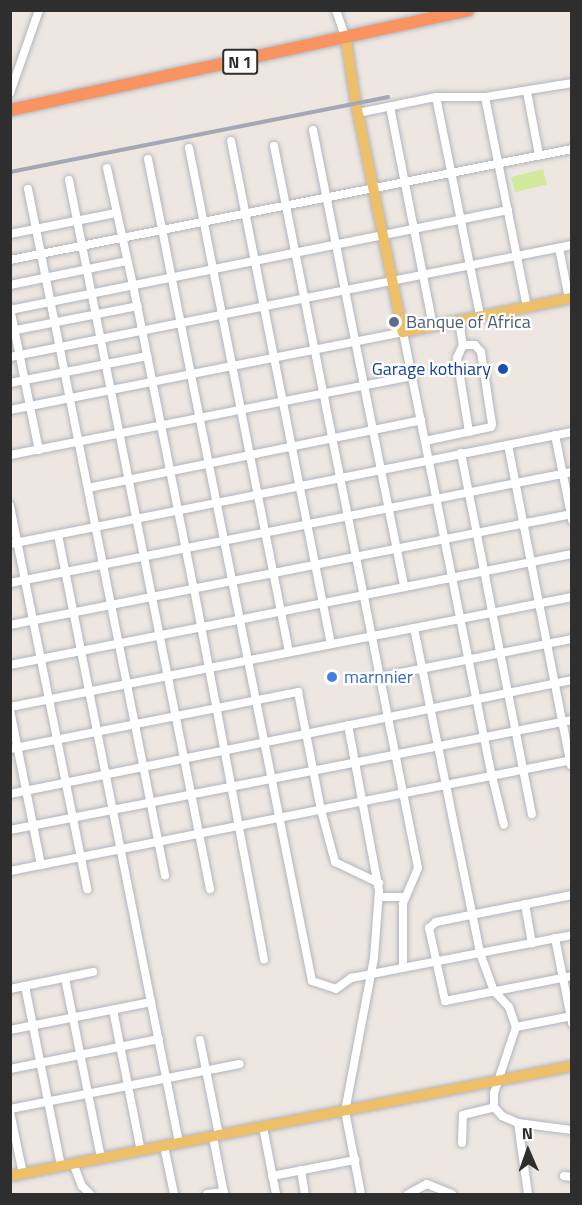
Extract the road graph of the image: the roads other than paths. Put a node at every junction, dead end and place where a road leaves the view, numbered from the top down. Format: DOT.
graph roads {
  1 [pos="39,10"];
  2 [pos="336,10"];
  3 [pos="468,10"];
  4 [pos="346,39"];
  5 [pos="572,83"];
  6 [pos="527,92"];
  7 [pos="10,93"];
  8 [pos="485,97"];
  9 [pos="436,98"];
  10 [pos="390,107"];
  11 [pos="10,110"];
  12 [pos="358,113"];
  13 [pos="313,130"];
  14 [pos="231,141"];
  15 [pos="274,146"];
  16 [pos="189,148"];
  17 [pos="572,149"];
  18 [pos="540,155"];
  19 [pos="148,159"];
  20 [pos="499,163"];
  21 [pos="107,168"];
  22 [pos="451,173"];
  23 [pos="69,180"];
  24 [pos="405,181"];
  25 [pos="373,188"];
  26 [pos="28,189"];
  27 [pos="327,197"];
  28 [pos="285,205"];
  29 [pos="508,210"];
  30 [pos="116,213"];
  31 [pos="245,214"];
  32 [pos="460,220"];
  33 [pos="77,221"];
  34 [pos="204,222"];
  35 [pos="414,228"];
  36 [pos="36,229"];
  37 [pos="162,230"];
  38 [pos="10,234"];
  39 [pos="383,235"];
  40 [pos="123,237"];
  41 [pos="336,245"];
  42 [pos="572,245"];
  43 [pos="82,246"];
  44 [pos="559,248"];
  45 [pos="295,253"];
  46 [pos="42,254"];
  47 [pos="517,256"];
  48 [pos="10,260"];
  49 [pos="128,261"];
  50 [pos="254,261"];
  51 [pos="470,265"];
  52 [pos="213,268"];
  53 [pos="87,270"];
  54 [pos="424,275"];
  55 [pos="46,278"];
  56 [pos="172,278"];
  57 [pos="393,280"];
  58 [pos="10,285"];
  59 [pos="133,285"];
  60 [pos="345,289"];
  61 [pos="92,294"];
  62 [pos="304,298"];
  63 [pos="570,298"];
  64 [pos="51,302"];
  65 [pos="138,306"];
  66 [pos="264,307"];
  67 [pos="527,307"];
  68 [pos="11,309"];
  69 [pos="96,314"];
  70 [pos="222,315"];
  71 [pos="480,316"];
  72 [pos="459,321"];
  73 [pos="55,322"];
  74 [pos="182,323"];
  75 [pos="433,326"];
  76 [pos="13,330"];
  77 [pos="142,331"];
  78 [pos="403,332"];
  79 [pos="101,338"];
  80 [pos="356,341"];
  81 [pos="463,345"];
  82 [pos="60,348"];
  83 [pos="314,349"];
  84 [pos="20,356"];
  85 [pos="147,356"];
  86 [pos="10,357"];
  87 [pos="275,357"];
  88 [pos="106,364"];
  89 [pos="232,366"];
  90 [pos="65,372"];
  91 [pos="191,374"];
  92 [pos="412,376"];
  93 [pos="25,380"];
  94 [pos="153,382"];
  95 [pos="10,383"];
  96 [pos="364,386"];
  97 [pos="111,390"];
  98 [pos="323,392"];
  99 [pos="70,398"];
  100 [pos="283,402"];
  101 [pos="30,406"];
  102 [pos="10,410"];
  103 [pos="241,410"];
  104 [pos="200,418"];
  105 [pos="421,420"];
  106 [pos="160,425"];
  107 [pos="374,429"];
  108 [pos="469,432"];
  109 [pos="572,432"];
  110 [pos="119,434"];
  111 [pos="555,435"];
  112 [pos="332,438"];
  113 [pos="425,441"];
  114 [pos="79,442"];
  115 [pos="508,445"];
  116 [pos="292,448"];
  117 [pos="39,450"];
  118 [pos="460,453"];
  119 [pos="10,455"];
  120 [pos="250,456"];
  121 [pos="429,460"];
  122 [pos="209,463"];
  123 [pos="381,470"];
  124 [pos="170,471"];
  125 [pos="567,473"];
  126 [pos="340,478"];
  127 [pos="129,480"];
  128 [pos="515,483"];
  129 [pos="299,486"];
  130 [pos="88,488"];
  131 [pos="468,493"];
  132 [pos="258,495"];
  133 [pos="437,499"];
  134 [pos="217,502"];
  135 [pos="10,506"];
  136 [pos="389,508"];
  137 [pos="178,510"];
  138 [pos="571,516"];
  139 [pos="348,517"];
  140 [pos="136,519"];
  141 [pos="523,524"];
  142 [pos="307,525"];
  143 [pos="96,527"];
  144 [pos="476,532"];
  145 [pos="266,533"];
  146 [pos="58,535"];
  147 [pos="445,539"];
  148 [pos="225,541"];
  149 [pos="14,543"];
  150 [pos="186,548"];
  151 [pos="397,548"];
  152 [pos="572,554"];
  153 [pos="144,557"];
  154 [pos="356,557"];
  155 [pos="531,562"];
  156 [pos="104,565"];
  157 [pos="315,565"];
  158 [pos="484,571"];
  159 [pos="66,572"];
  160 [pos="273,572"];
  161 [pos="452,578"];
  162 [pos="25,580"];
  163 [pos="232,581"];
  164 [pos="10,583"];
  165 [pos="404,587"];
  166 [pos="194,589"];
  167 [pos="363,595"];
  168 [pos="152,597"];
  169 [pos="572,597"];
  170 [pos="323,603"];
  171 [pos="539,603"];
  172 [pos="111,605"];
  173 [pos="281,611"];
  174 [pos="74,612"];
  175 [pos="492,612"];
  176 [pos="460,618"];
  177 [pos="240,619"];
  178 [pos="33,620"];
  179 [pos="10,625"];
  180 [pos="202,627"];
  181 [pos="414,628"];
  182 [pos="160,635"];
  183 [pos="371,636"];
  184 [pos="572,639"];
  185 [pos="119,643"];
  186 [pos="331,644"];
  187 [pos="547,644"];
  188 [pos="81,651"];
  189 [pos="290,652"];
  190 [pos="500,654"];
  191 [pos="41,659"];
  192 [pos="248,660"];
  193 [pos="469,660"];
  194 [pos="10,665"];
  195 [pos="209,667"];
  196 [pos="422,669"];
  197 [pos="168,676"];
  198 [pos="380,677"];
  199 [pos="572,680"];
  200 [pos="127,684"];
  201 [pos="555,684"];
  202 [pos="89,692"];
  203 [pos="508,693"];
  204 [pos="477,699"];
  205 [pos="49,700"];
  206 [pos="256,700"];
  207 [pos="217,708"];
  208 [pos="10,709"];
  209 [pos="430,709"];
  210 [pos="176,716"];
  211 [pos="388,717"];
  212 [pos="567,721"];
  213 [pos="135,724"];
  214 [pos="348,725"];
  215 [pos="516,731"];
  216 [pos="98,732"];
  217 [pos="306,734"];
  218 [pos="484,737"];
  219 [pos="57,740"];
  220 [pos="265,742"];
  221 [pos="437,746"];
  222 [pos="14,748"];
  223 [pos="226,750"];
  224 [pos="395,754"];
  225 [pos="184,758"];
  226 [pos="355,762"];
  227 [pos="571,762"];
  228 [pos="144,766"];
  229 [pos="524,770"];
  230 [pos="313,771"];
  231 [pos="106,774"];
  232 [pos="492,776"];
  233 [pos="272,779"];
  234 [pos="66,782"];
  235 [pos="445,785"];
  236 [pos="233,787"];
  237 [pos="26,790"];
  238 [pos="10,794"];
  239 [pos="403,794"];
  240 [pos="191,795"];
  241 [pos="363,802"];
  242 [pos="151,803"];
  243 [pos="113,810"];
  244 [pos="321,810"];
  245 [pos="532,814"];
  246 [pos="73,818"];
  247 [pos="280,818"];
  248 [pos="504,825"];
  249 [pos="34,826"];
  250 [pos="241,826"];
  251 [pos="10,830"];
  252 [pos="199,834"];
  253 [pos="159,842"];
  254 [pos="121,849"];
  255 [pos="81,857"];
  256 [pos="41,865"];
  257 [pos="10,871"];
  258 [pos="165,874"];
  259 [pos="379,883"];
  260 [pos="87,889"];
  261 [pos="210,889"];
  262 [pos="572,895"];
  263 [pos="379,897"];
  264 [pos="404,897"];
  265 [pos="525,904"];
  266 [pos="471,914"];
  267 [pos="572,935"];
  268 [pos="555,938"];
  269 [pos="532,943"];
  270 [pos="480,953"];
  271 [pos="264,959"];
  272 [pos="438,961"];
  273 [pos="403,967"];
  274 [pos="93,972"];
  275 [pos="371,976"];
  276 [pos="567,977"];
  277 [pos="65,978"];
  278 [pos="25,986"];
  279 [pos="10,989"];
  280 [pos="494,991"];
  281 [pos="151,1002"];
  282 [pos="113,1010"];
  283 [pos="73,1017"];
  284 [pos="571,1019"];
  285 [pos="33,1025"];
  286 [pos="516,1027"];
  287 [pos="10,1030"];
  288 [pos="159,1039"];
  289 [pos="200,1040"];
  290 [pos="120,1047"];
  291 [pos="81,1055"];
  292 [pos="41,1063"];
  293 [pos="240,1064"];
  294 [pos="572,1066"];
  295 [pos="10,1069"];
  296 [pos="207,1072"];
  297 [pos="167,1080"];
  298 [pos="498,1080"];
  299 [pos="128,1086"];
  300 [pos="88,1094"];
  301 [pos="48,1101"];
  302 [pos="494,1107"];
  303 [pos="10,1111"];
  304 [pos="345,1111"];
  305 [pos="518,1123"];
  306 [pos="263,1127"];
  307 [pos="570,1127"];
  308 [pos="216,1136"];
  309 [pos="179,1143"];
  310 [pos="462,1143"];
  311 [pos="164,1146"];
  312 [pos="141,1150"];
  313 [pos="101,1158"];
  314 [pos="354,1160"];
  315 [pos="73,1163"];
  316 [pos="61,1166"];
  317 [pos="301,1170"];
  318 [pos="24,1173"];
  319 [pos="10,1176"];
  320 [pos="272,1176"];
  321 [pos="224,1193"];
  322 [pos="90,1194"];
  323 [pos="174,1194"];
  324 [pos="207,1194"];
  325 [pos="276,1194"];
  326 [pos="306,1194"];
  327 [pos="361,1194"];
  328 [pos="408,1194"];
  329 [pos="452,1194"];
  330 [pos="528,1194"];
  1 -- 7 [label="street"];
  2 -- 4 [label="street"];
  3 -- 4 [label="highway, N 1"];
  4 -- 11 [label="highway, N 1"];
  4 -- 12 [label="main road"];
  5 -- 6 [label="street"];
  6 -- 8 [label="street"];
  6 -- 18 [label="street"];
  8 -- 9 [label="street"];
  8 -- 20 [label="street"];
  9 -- 10 [label="street"];
  9 -- 22 [label="street"];
  10 -- 12 [label="street"];
  10 -- 24 [label="street"];
  12 -- 25 [label="main road"];
  13 -- 27 [label="street"];
  14 -- 31 [label="street"];
  15 -- 28 [label="street"];
  16 -- 34 [label="street"];
  17 -- 18 [label="street"];
  18 -- 20 [label="street"];
  19 -- 37 [label="street"];
  20 -- 22 [label="street"];
  20 -- 29 [label="street"];
  21 -- 30 [label="street"];
  22 -- 24 [label="street"];
  22 -- 32 [label="street"];
  23 -- 33 [label="street"];
  24 -- 25 [label="street"];
  24 -- 35 [label="street"];
  25 -- 27 [label="street"];
  25 -- 39 [label="main road"];
  26 -- 36 [label="street"];
  27 -- 28 [label="street"];
  27 -- 41 [label="street"];
  28 -- 31 [label="street"];
  28 -- 45 [label="street"];
  29 -- 32 [label="street"];
  29 -- 47 [label="street"];
  30 -- 33 [label="street"];
  30 -- 40 [label="street"];
  31 -- 34 [label="street"];
  31 -- 50 [label="street"];
  32 -- 35 [label="street"];
  32 -- 51 [label="street"];
  33 -- 36 [label="street"];
  33 -- 43 [label="street"];
  34 -- 37 [label="street"];
  34 -- 52 [label="street"];
  35 -- 39 [label="street"];
  35 -- 54 [label="street"];
  36 -- 38 [label="street"];
  36 -- 46 [label="street"];
  37 -- 40 [label="street"];
  37 -- 56 [label="street"];
  39 -- 41 [label="street"];
  39 -- 57 [label="main road"];
  40 -- 43 [label="street"];
  40 -- 49 [label="street"];
  41 -- 45 [label="street"];
  41 -- 60 [label="street"];
  42 -- 44 [label="street"];
  43 -- 46 [label="street"];
  43 -- 53 [label="street"];
  44 -- 47 [label="street"];
  44 -- 63 [label="street"];
  45 -- 50 [label="street"];
  45 -- 62 [label="street"];
  46 -- 48 [label="street"];
  46 -- 55 [label="street"];
  47 -- 51 [label="street"];
  47 -- 67 [label="street"];
  49 -- 53 [label="street"];
  49 -- 59 [label="street"];
  50 -- 52 [label="street"];
  50 -- 66 [label="street"];
  51 -- 54 [label="street"];
  51 -- 71 [label="street"];
  52 -- 56 [label="street"];
  52 -- 70 [label="street"];
  53 -- 55 [label="street"];
  53 -- 61 [label="street"];
  54 -- 57 [label="street"];
  54 -- 75 [label="street"];
  55 -- 58 [label="street"];
  55 -- 64 [label="street"];
  56 -- 59 [label="street"];
  56 -- 74 [label="street"];
  57 -- 60 [label="street"];
  57 -- 78 [label="main road"];
  59 -- 61 [label="street"];
  59 -- 65 [label="street"];
  60 -- 62 [label="street"];
  60 -- 80 [label="street"];
  61 -- 64 [label="street"];
  61 -- 69 [label="street"];
  62 -- 66 [label="street"];
  62 -- 83 [label="street"];
  63 -- 67 [label="main road"];
  64 -- 68 [label="street"];
  64 -- 73 [label="street"];
  65 -- 69 [label="street"];
  65 -- 77 [label="street"];
  66 -- 70 [label="street"];
  66 -- 87 [label="street"];
  67 -- 71 [label="main road"];
  68 -- 76 [label="street"];
  69 -- 73 [label="street"];
  69 -- 79 [label="street"];
  70 -- 74 [label="street"];
  70 -- 89 [label="street"];
  71 -- 72 [label="main road"];
  72 -- 75 [label="main road"];
  72 -- 81 [label="street"];
  73 -- 76 [label="street"];
  73 -- 82 [label="street"];
  74 -- 77 [label="street"];
  74 -- 91 [label="street"];
  75 -- 78 [label="main road"];
  76 -- 84 [label="street"];
  77 -- 79 [label="street"];
  77 -- 85 [label="street"];
  78 -- 80 [label="street"];
  78 -- 92 [label="street"];
  79 -- 82 [label="street"];
  79 -- 88 [label="street"];
  80 -- 83 [label="street"];
  80 -- 96 [label="street"];
  81 -- 108 [label="street"];
  81 -- 108 [label="street"];
  82 -- 84 [label="street"];
  82 -- 90 [label="street"];
  83 -- 87 [label="street"];
  83 -- 98 [label="street"];
  84 -- 86 [label="street"];
  84 -- 93 [label="street"];
  85 -- 88 [label="street"];
  85 -- 94 [label="street"];
  87 -- 89 [label="street"];
  87 -- 100 [label="street"];
  88 -- 90 [label="street"];
  88 -- 97 [label="street"];
  89 -- 91 [label="street"];
  89 -- 103 [label="street"];
  90 -- 93 [label="street"];
  90 -- 99 [label="street"];
  91 -- 94 [label="street"];
  91 -- 104 [label="street"];
  92 -- 96 [label="street"];
  92 -- 105 [label="street"];
  93 -- 95 [label="street"];
  93 -- 101 [label="street"];
  94 -- 97 [label="street"];
  94 -- 106 [label="street"];
  96 -- 98 [label="street"];
  96 -- 107 [label="street"];
  97 -- 99 [label="street"];
  97 -- 110 [label="street"];
  98 -- 100 [label="street"];
  98 -- 112 [label="street"];
  99 -- 101 [label="street"];
  99 -- 114 [label="street"];
  100 -- 103 [label="street"];
  100 -- 116 [label="street"];
  101 -- 102 [label="street"];
  101 -- 117 [label="street"];
  103 -- 104 [label="street"];
  103 -- 120 [label="street"];
  104 -- 106 [label="street"];
  104 -- 122 [label="street"];
  105 -- 107 [label="street"];
  105 -- 113 [label="street"];
  106 -- 110 [label="street"];
  106 -- 124 [label="street"];
  107 -- 112 [label="street"];
  107 -- 123 [label="street"];
  108 -- 113 [label="street"];
  109 -- 111 [label="street"];
  110 -- 114 [label="street"];
  110 -- 127 [label="street"];
  111 -- 115 [label="street"];
  111 -- 125 [label="street"];
  112 -- 116 [label="street"];
  112 -- 126 [label="street"];
  113 -- 121 [label="street"];
  114 -- 117 [label="street"];
  114 -- 130 [label="street"];
  115 -- 118 [label="street"];
  115 -- 128 [label="street"];
  116 -- 120 [label="street"];
  116 -- 129 [label="street"];
  117 -- 119 [label="street"];
  118 -- 121 [label="street"];
  118 -- 131 [label="street"];
  120 -- 122 [label="street"];
  120 -- 132 [label="street"];
  121 -- 123 [label="street"];
  121 -- 133 [label="street"];
  122 -- 124 [label="street"];
  122 -- 134 [label="street"];
  123 -- 126 [label="street"];
  123 -- 136 [label="street"];
  124 -- 127 [label="street"];
  124 -- 137 [label="street"];
  125 -- 128 [label="street"];
  125 -- 138 [label="street"];
  126 -- 129 [label="street"];
  126 -- 139 [label="street"];
  127 -- 130 [label="street"];
  127 -- 140 [label="street"];
  128 -- 131 [label="street"];
  128 -- 141 [label="street"];
  129 -- 132 [label="street"];
  129 -- 142 [label="street"];
  130 -- 143 [label="street"];
  131 -- 133 [label="street"];
  131 -- 144 [label="street"];
  132 -- 134 [label="street"];
  132 -- 145 [label="street"];
  133 -- 136 [label="street"];
  133 -- 147 [label="street"];
  134 -- 137 [label="street"];
  134 -- 148 [label="street"];
  135 -- 149 [label="street"];
  136 -- 139 [label="street"];
  136 -- 151 [label="street"];
  137 -- 140 [label="street"];
  137 -- 150 [label="street"];
  138 -- 141 [label="street"];
  139 -- 142 [label="street"];
  139 -- 154 [label="street"];
  140 -- 143 [label="street"];
  140 -- 153 [label="street"];
  141 -- 144 [label="street"];
  141 -- 155 [label="street"];
  142 -- 145 [label="street"];
  142 -- 157 [label="street"];
  143 -- 146 [label="street"];
  143 -- 156 [label="street"];
  144 -- 147 [label="street"];
  144 -- 158 [label="street"];
  145 -- 148 [label="street"];
  145 -- 160 [label="street"];
  146 -- 149 [label="street"];
  146 -- 159 [label="street"];
  147 -- 151 [label="street"];
  147 -- 161 [label="street"];
  148 -- 150 [label="street"];
  148 -- 163 [label="street"];
  149 -- 162 [label="street"];
  150 -- 153 [label="street"];
  150 -- 166 [label="street"];
  151 -- 154 [label="street"];
  151 -- 165 [label="street"];
  152 -- 155 [label="street"];
  153 -- 156 [label="street"];
  153 -- 168 [label="street"];
  154 -- 157 [label="street"];
  154 -- 167 [label="street"];
  155 -- 158 [label="street"];
  155 -- 171 [label="street"];
  156 -- 159 [label="street"];
  156 -- 172 [label="street"];
  157 -- 160 [label="street"];
  157 -- 170 [label="street"];
  158 -- 161 [label="street"];
  158 -- 175 [label="street"];
  159 -- 162 [label="street"];
  159 -- 174 [label="street"];
  160 -- 163 [label="street"];
  160 -- 173 [label="street"];
  161 -- 165 [label="street"];
  161 -- 176 [label="street"];
  162 -- 164 [label="street"];
  162 -- 178 [label="street"];
  163 -- 166 [label="street"];
  163 -- 177 [label="street"];
  165 -- 167 [label="street"];
  166 -- 168 [label="street"];
  166 -- 180 [label="street"];
  167 -- 170 [label="street"];
  167 -- 183 [label="street"];
  168 -- 172 [label="street"];
  168 -- 182 [label="street"];
  169 -- 171 [label="street"];
  170 -- 173 [label="street"];
  170 -- 186 [label="street"];
  171 -- 175 [label="street"];
  171 -- 187 [label="street"];
  172 -- 174 [label="street"];
  172 -- 185 [label="street"];
  173 -- 177 [label="street"];
  173 -- 189 [label="street"];
  174 -- 178 [label="street"];
  174 -- 188 [label="street"];
  175 -- 176 [label="street"];
  175 -- 190 [label="street"];
  176 -- 181 [label="street"];
  176 -- 193 [label="street"];
  177 -- 180 [label="street"];
  177 -- 192 [label="street"];
  178 -- 179 [label="street"];
  178 -- 191 [label="street"];
  180 -- 182 [label="street"];
  180 -- 195 [label="street"];
  181 -- 183 [label="street"];
  181 -- 196 [label="street"];
  182 -- 185 [label="street"];
  182 -- 197 [label="street"];
  183 -- 186 [label="street"];
  183 -- 198 [label="street"];
  184 -- 187 [label="street"];
  185 -- 188 [label="street"];
  185 -- 200 [label="street"];
  186 -- 189 [label="street"];
  187 -- 190 [label="street"];
  187 -- 201 [label="street"];
  188 -- 191 [label="street"];
  188 -- 202 [label="street"];
  189 -- 192 [label="street"];
  190 -- 193 [label="street"];
  190 -- 203 [label="street"];
  191 -- 194 [label="street"];
  191 -- 205 [label="street"];
  192 -- 195 [label="street"];
  192 -- 206 [label="street"];
  193 -- 196 [label="street"];
  193 -- 204 [label="street"];
  195 -- 197 [label="street"];
  195 -- 207 [label="street"];
  196 -- 198 [label="street"];
  196 -- 209 [label="street"];
  197 -- 200 [label="street"];
  197 -- 210 [label="street"];
  198 -- 211 [label="street"];
  199 -- 201 [label="street"];
  200 -- 202 [label="street"];
  200 -- 213 [label="street"];
  201 -- 203 [label="street"];
  201 -- 212 [label="street"];
  202 -- 205 [label="street"];
  202 -- 216 [label="street"];
  203 -- 204 [label="street"];
  203 -- 215 [label="street"];
  204 -- 209 [label="street"];
  204 -- 218 [label="street"];
  205 -- 208 [label="street"];
  205 -- 219 [label="street"];
  206 -- 207 [label="street"];
  206 -- 217 [label="street"];
  206 -- 220 [label="street"];
  207 -- 210 [label="street"];
  207 -- 223 [label="street"];
  208 -- 222 [label="street"];
  209 -- 211 [label="street"];
  209 -- 221 [label="street"];
  210 -- 213 [label="street"];
  210 -- 225 [label="street"];
  211 -- 214 [label="street"];
  211 -- 224 [label="street"];
  212 -- 215 [label="street"];
  212 -- 227 [label="street"];
  213 -- 216 [label="street"];
  213 -- 228 [label="street"];
  214 -- 217 [label="street"];
  214 -- 226 [label="street"];
  215 -- 218 [label="street"];
  215 -- 229 [label="street"];
  216 -- 219 [label="street"];
  216 -- 231 [label="street"];
  217 -- 220 [label="street"];
  217 -- 230 [label="street"];
  218 -- 221 [label="street"];
  218 -- 232 [label="street"];
  219 -- 222 [label="street"];
  219 -- 234 [label="street"];
  220 -- 223 [label="street"];
  220 -- 233 [label="street"];
  221 -- 224 [label="street"];
  221 -- 235 [label="street"];
  222 -- 237 [label="street"];
  223 -- 225 [label="street"];
  223 -- 236 [label="street"];
  224 -- 226 [label="street"];
  224 -- 239 [label="street"];
  225 -- 228 [label="street"];
  225 -- 240 [label="street"];
  226 -- 230 [label="street"];
  226 -- 241 [label="street"];
  227 -- 229 [label="street"];
  228 -- 231 [label="street"];
  228 -- 242 [label="street"];
  229 -- 232 [label="street"];
  229 -- 245 [label="street"];
  230 -- 233 [label="street"];
  230 -- 244 [label="street"];
  231 -- 234 [label="street"];
  231 -- 243 [label="street"];
  232 -- 235 [label="street"];
  232 -- 248 [label="street"];
  233 -- 236 [label="street"];
  233 -- 247 [label="street"];
  234 -- 237 [label="street"];
  234 -- 246 [label="street"];
  235 -- 239 [label="street"];
  235 -- 266 [label="street"];
  236 -- 240 [label="street"];
  236 -- 250 [label="street"];
  237 -- 238 [label="street"];
  237 -- 249 [label="street"];
  239 -- 241 [label="street"];
  239 -- 264 [label="street"];
  240 -- 242 [label="street"];
  240 -- 252 [label="street"];
  241 -- 244 [label="street"];
  241 -- 259 [label="street"];
  242 -- 243 [label="street"];
  242 -- 253 [label="street"];
  243 -- 246 [label="street"];
  243 -- 254 [label="street"];
  244 -- 247 [label="street"];
  244 -- 259 [label="street"];
  246 -- 249 [label="street"];
  246 -- 255 [label="street"];
  247 -- 250 [label="street"];
  247 -- 275 [label="street"];
  249 -- 251 [label="street"];
  249 -- 256 [label="street"];
  250 -- 252 [label="street"];
  250 -- 271 [label="street"];
  252 -- 253 [label="street"];
  252 -- 261 [label="street"];
  253 -- 254 [label="street"];
  253 -- 258 [label="street"];
  254 -- 255 [label="street"];
  254 -- 281 [label="street"];
  255 -- 256 [label="street"];
  255 -- 260 [label="street"];
  256 -- 257 [label="street"];
  259 -- 263 [label="street"];
  262 -- 265 [label="street"];
  263 -- 264 [label="street"];
  263 -- 275 [label="street"];
  264 -- 273 [label="street"];
  265 -- 266 [label="street"];
  265 -- 269 [label="street"];
  266 -- 270 [label="street"];
  266 -- 272 [label="street"];
  267 -- 268 [label="street"];
  268 -- 269 [label="street"];
  268 -- 276 [label="street"];
  269 -- 270 [label="street"];
  270 -- 272 [label="street"];
  270 -- 280 [label="street"];
  272 -- 273 [label="street"];
  272 -- 280 [label="street"];
  273 -- 275 [label="street"];
  274 -- 277 [label="street"];
  275 -- 304 [label="street"];
  276 -- 280 [label="street"];
  276 -- 284 [label="street"];
  277 -- 278 [label="street"];
  277 -- 283 [label="street"];
  278 -- 279 [label="street"];
  278 -- 285 [label="street"];
  280 -- 286 [label="street"];
  281 -- 282 [label="street"];
  281 -- 288 [label="street"];
  282 -- 283 [label="street"];
  282 -- 290 [label="street"];
  283 -- 285 [label="street"];
  283 -- 291 [label="street"];
  284 -- 286 [label="street"];
  285 -- 287 [label="street"];
  285 -- 292 [label="street"];
  286 -- 298 [label="street"];
  288 -- 290 [label="street"];
  288 -- 297 [label="street"];
  289 -- 296 [label="street"];
  290 -- 291 [label="street"];
  290 -- 299 [label="street"];
  291 -- 292 [label="street"];
  291 -- 300 [label="street"];
  292 -- 295 [label="street"];
  292 -- 301 [label="street"];
  293 -- 296 [label="street"];
  294 -- 298 [label="main road"];
  296 -- 297 [label="street"];
  296 -- 308 [label="street"];
  297 -- 299 [label="street"];
  297 -- 309 [label="street"];
  298 -- 302 [label="street"];
  298 -- 304 [label="main road"];
  299 -- 300 [label="street"];
  299 -- 312 [label="street"];
  300 -- 301 [label="street"];
  300 -- 313 [label="street"];
  301 -- 303 [label="street"];
  301 -- 316 [label="street"];
  302 -- 305 [label="street"];
  302 -- 310 [label="street"];
  303 -- 318 [label="street"];
  304 -- 306 [label="main road"];
  304 -- 314 [label="street"];
  305 -- 307 [label="street"];
  305 -- 330 [label="street"];
  306 -- 308 [label="main road"];
  306 -- 320 [label="street"];
  308 -- 309 [label="main road"];
  308 -- 321 [label="street"];
  309 -- 311 [label="main road"];
  311 -- 312 [label="main road"];
  311 -- 323 [label="street"];
  312 -- 313 [label="main road"];
  313 -- 315 [label="main road"];
  314 -- 317 [label="street"];
  314 -- 327 [label="street"];
  315 -- 316 [label="main road"];
  315 -- 322 [label="street"];
  316 -- 318 [label="main road"];
  317 -- 320 [label="street"];
  317 -- 326 [label="street"];
  318 -- 319 [label="main road"];
  320 -- 325 [label="street"];
  321 -- 324 [label="street"];
  328 -- 329 [label="street"];
}
